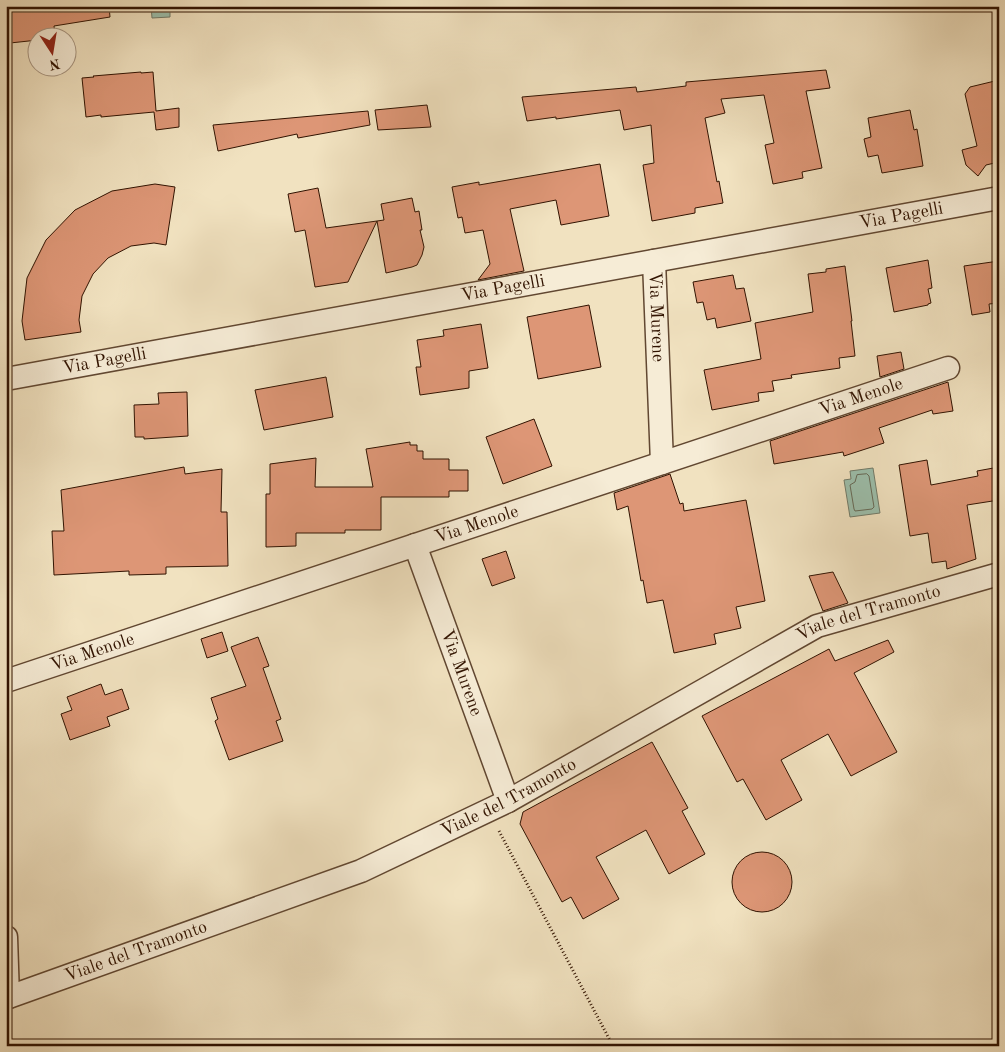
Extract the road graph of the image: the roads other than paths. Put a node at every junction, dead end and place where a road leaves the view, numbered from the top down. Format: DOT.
graph roads {
  1 [pos="999,198"];
  2 [pos="654,261"];
  3 [pos="948,368"];
  4 [pos="6,379"];
  5 [pos="662,463"];
  6 [pos="415,545"];
  7 [pos="999,574"];
  8 [pos="6,681"];
  9 [pos="498,806"];
  10 [pos="6,936"];
  11 [pos="7,998"];
  1 -- 2 [label="street, Via Pagelli"];
  2 -- 4 [label="street, Via Pagelli"];
  2 -- 5 [label="street, Via Murene"];
  3 -- 5 [label="street, Via Menole"];
  5 -- 6 [label="street, Via Menole"];
  6 -- 8 [label="street, Via Menole"];
  6 -- 9 [label="street, Via Murene"];
  7 -- 9 [label="street, Viale del Tramonto"];
  9 -- 11 [label="street, Viale del Tramonto"];
  10 -- 11 [label="street"];
}
